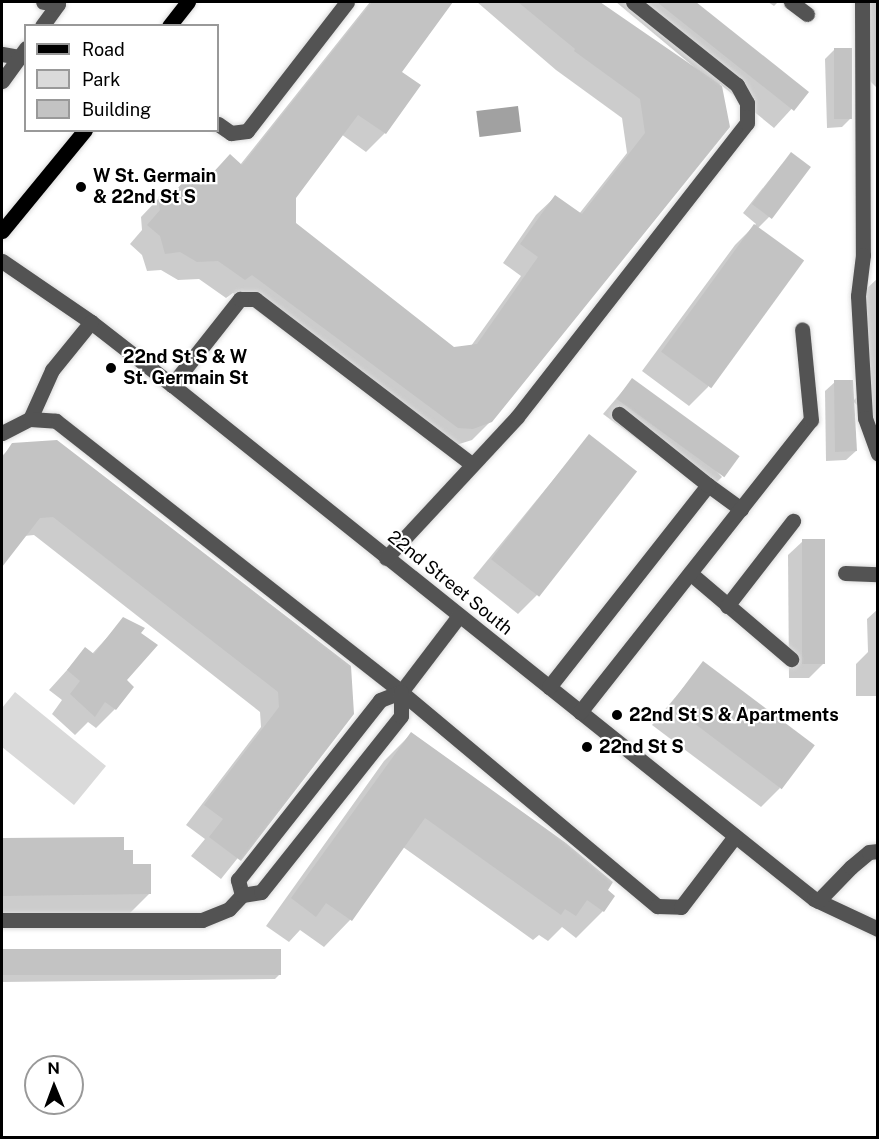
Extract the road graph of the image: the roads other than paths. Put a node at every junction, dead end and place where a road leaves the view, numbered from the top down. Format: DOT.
graph roads {
  1 [pos="54,2"];
  2 [pos="188,2"];
  3 [pos="348,2"];
  4 [pos="633,2"];
  5 [pos="791,2"];
  6 [pos="862,2"];
  7 [pos="807,14"];
  8 [pos="43,24"];
  9 [pos="171,24"];
  10 [pos="22,53"];
  11 [pos="2,54"];
  12 [pos="2,81"];
  13 [pos="219,125"];
  14 [pos="870,131"];
  15 [pos="83,132"];
  16 [pos="870,204"];
  17 [pos="2,231"];
  18 [pos="2,261"];
  19 [pos="91,322"];
  20 [pos="802,329"];
  21 [pos="171,385"];
  22 [pos="619,414"];
  23 [pos="30,419"];
  24 [pos="2,433"];
  25 [pos="878,454"];
  26 [pos="470,463"];
  27 [pos="708,485"];
  28 [pos="741,509"];
  29 [pos="793,521"];
  30 [pos="386,558"];
  31 [pos="690,573"];
  32 [pos="845,573"];
  33 [pos="878,574"];
  34 [pos="726,606"];
  35 [pos="459,616"];
  36 [pos="790,659"];
  37 [pos="549,687"];
  38 [pos="401,692"];
  39 [pos="580,712"];
  40 [pos="735,836"];
  41 [pos="878,851"];
  42 [pos="242,895"];
  43 [pos="818,901"];
  44 [pos="2,920"];
  45 [pos="878,929"];
  1 -- 8 [label="street"];
  2 -- 9 [label="main road"];
  3 -- 13 [label="street"];
  4 -- 26 [label="street"];
  5 -- 7 [label="street"];
  6 -- 14 [label="street"];
  10 -- 11 [label="street"];
  10 -- 12 [label="street"];
  14 -- 16 [label="street"];
  15 -- 17 [label="main road"];
  16 -- 25 [label="street"];
  18 -- 19 [label="street, 22nd Street South"];
  19 -- 21 [label="street, 22nd Street South"];
  19 -- 23 [label="street"];
  20 -- 28 [label="street"];
  21 -- 26 [label="street"];
  21 -- 30 [label="street, 22nd Street South"];
  22 -- 27 [label="street"];
  23 -- 24 [label="street"];
  23 -- 38 [label="street"];
  26 -- 30 [label="street"];
  27 -- 28 [label="street"];
  27 -- 37 [label="street"];
  28 -- 31 [label="street"];
  29 -- 34 [label="street"];
  30 -- 35 [label="street, 22nd Street South"];
  31 -- 34 [label="street"];
  31 -- 39 [label="street"];
  32 -- 33 [label="street"];
  34 -- 36 [label="street"];
  35 -- 37 [label="street, 22nd Street South"];
  35 -- 38 [label="street"];
  37 -- 39 [label="street, 22nd Street South"];
  38 -- 40 [label="street"];
  38 -- 42 [label="street"];
  38 -- 42 [label="street"];
  39 -- 40 [label="street, 22nd Street South"];
  40 -- 43 [label="street, 22nd Street South"];
  41 -- 43 [label="street"];
  42 -- 44 [label="street"];
  43 -- 45 [label="street, 22nd Street South"];
}
